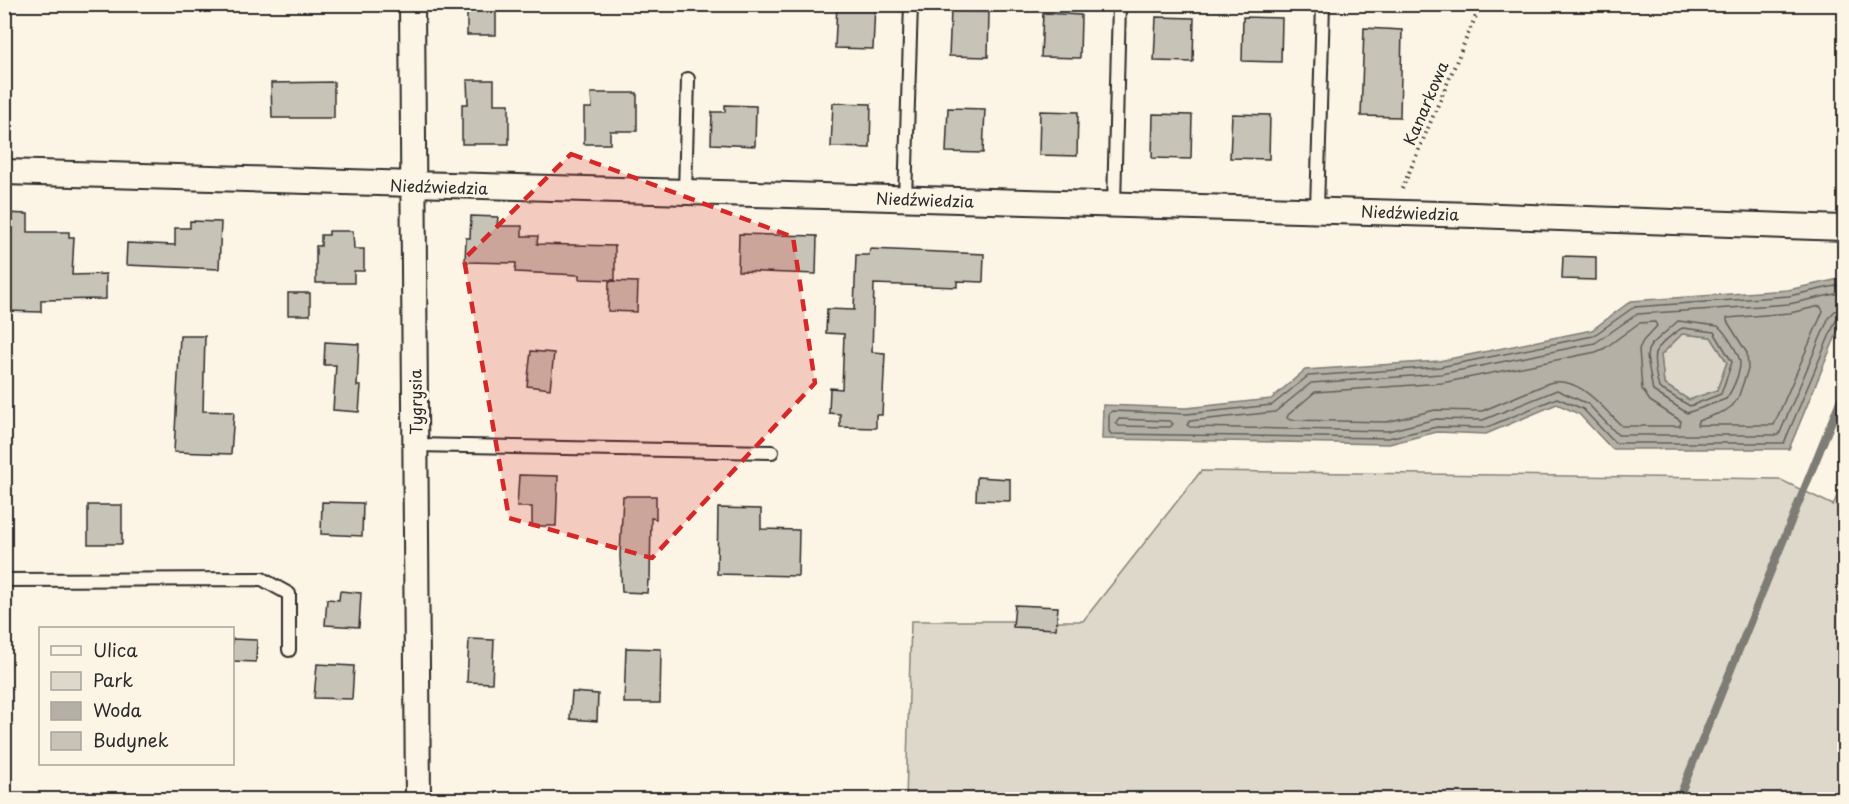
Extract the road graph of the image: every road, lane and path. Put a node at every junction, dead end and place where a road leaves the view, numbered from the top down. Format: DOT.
graph roads {
  1 [pos="412,4"];
  2 [pos="911,4"];
  3 [pos="1119,4"];
  4 [pos="1323,4"];
  5 [pos="1481,4"];
  6 [pos="688,79"];
  7 [pos="4,172"];
  8 [pos="412,185"];
  9 [pos="686,193"];
  10 [pos="905,199"];
  11 [pos="1114,204"];
  12 [pos="1317,209"];
  13 [pos="1392,211"];
  14 [pos="1845,228"];
  15 [pos="415,445"];
  16 [pos="772,452"];
  17 [pos="4,580"];
  18 [pos="289,650"];
  19 [pos="418,800"];
  1 -- 8 [label="street, Tygrysia"];
  2 -- 10 [label="lane"];
  3 -- 11 [label="lane"];
  4 -- 12 [label="lane"];
  5 -- 13 [label="path, Kanarkowa"];
  6 -- 9 [label="lane"];
  7 -- 8 [label="street, Niedźwiedzia"];
  8 -- 9 [label="street, Niedźwiedzia"];
  8 -- 15 [label="street, Tygrysia"];
  9 -- 10 [label="street, Niedźwiedzia"];
  10 -- 11 [label="street, Niedźwiedzia"];
  11 -- 12 [label="street, Niedźwiedzia"];
  12 -- 13 [label="street, Niedźwiedzia"];
  13 -- 14 [label="street, Niedźwiedzia"];
  15 -- 16 [label="lane"];
  15 -- 19 [label="street, Tygrysia"];
  17 -- 18 [label="lane"];
}
